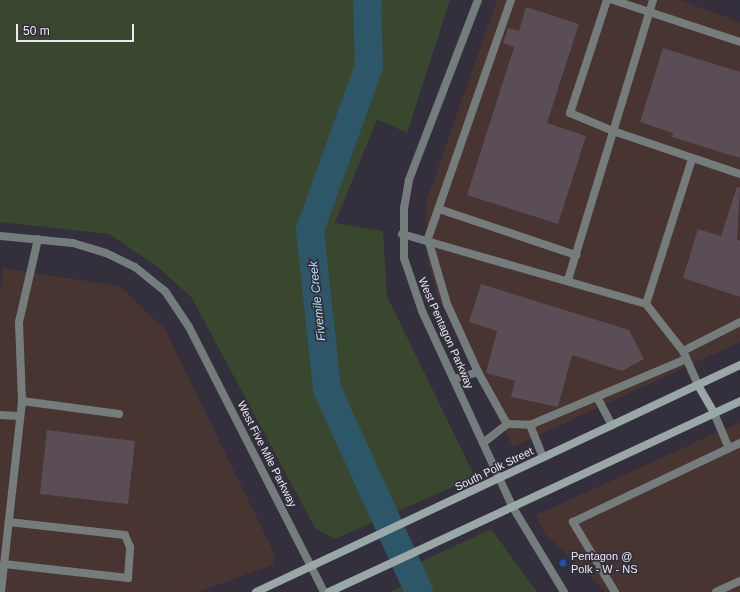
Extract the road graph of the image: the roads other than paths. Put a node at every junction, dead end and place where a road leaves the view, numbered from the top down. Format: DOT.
graph roads {
  1 [pos="478,0"];
  2 [pos="511,0"];
  3 [pos="606,0"];
  4 [pos="613,0"];
  5 [pos="653,0"];
  6 [pos="649,11"];
  7 [pos="740,42"];
  8 [pos="613,132"];
  9 [pos="692,160"];
  10 [pos="740,174"];
  11 [pos="438,209"];
  12 [pos="402,234"];
  13 [pos="0,236"];
  14 [pos="38,239"];
  15 [pos="428,239"];
  16 [pos="576,255"];
  17 [pos="568,280"];
  18 [pos="646,304"];
  19 [pos="740,322"];
  20 [pos="683,351"];
  21 [pos="686,359"];
  22 [pos="740,364"];
  23 [pos="478,372"];
  24 [pos="454,379"];
  25 [pos="698,385"];
  26 [pos="597,397"];
  27 [pos="740,401"];
  28 [pos="22,402"];
  29 [pos="714,413"];
  30 [pos="119,414"];
  31 [pos="0,415"];
  32 [pos="18,416"];
  33 [pos="507,424"];
  34 [pos="530,425"];
  35 [pos="612,426"];
  36 [pos="482,443"];
  37 [pos="740,443"];
  38 [pos="729,448"];
  39 [pos="543,457"];
  40 [pos="499,478"];
  41 [pos="512,506"];
  42 [pos="9,522"];
  43 [pos="4,564"];
  44 [pos="312,567"];
  45 [pos="740,581"];
  46 [pos="719,591"];
  47 [pos="1,592"];
  48 [pos="256,592"];
  49 [pos="324,592"];
  50 [pos="330,592"];
  51 [pos="564,592"];
  52 [pos="615,592"];
  1 -- 12 [label="street, West Pentagon Parkway"];
  2 -- 11 [label="street"];
  3 -- 8 [label="street"];
  4 -- 6 [label="street"];
  5 -- 6 [label="street"];
  6 -- 7 [label="street"];
  6 -- 8 [label="street"];
  8 -- 9 [label="street"];
  8 -- 16 [label="street"];
  9 -- 10 [label="street"];
  9 -- 18 [label="street"];
  11 -- 15 [label="street"];
  11 -- 16 [label="street"];
  12 -- 15 [label="street"];
  12 -- 24 [label="street, West Pentagon Parkway"];
  13 -- 14 [label="street, West Five Mile Parkway"];
  14 -- 28 [label="street"];
  14 -- 44 [label="street, West Five Mile Parkway"];
  15 -- 17 [label="street"];
  15 -- 23 [label="street"];
  16 -- 17 [label="street"];
  17 -- 18 [label="street"];
  18 -- 20 [label="street"];
  19 -- 20 [label="street"];
  20 -- 21 [label="street"];
  21 -- 25 [label="street"];
  21 -- 26 [label="street"];
  22 -- 25 [label="main road, South Polk Street"];
  23 -- 24 [label="street"];
  23 -- 33 [label="street"];
  24 -- 36 [label="street, West Pentagon Parkway"];
  25 -- 29 [label="main road"];
  25 -- 35 [label="main road, South Polk Street"];
  26 -- 34 [label="street"];
  26 -- 35 [label="street"];
  27 -- 29 [label="main road"];
  28 -- 30 [label="street"];
  28 -- 32 [label="street"];
  29 -- 38 [label="street"];
  29 -- 41 [label="main road"];
  31 -- 32 [label="street"];
  32 -- 42 [label="street"];
  33 -- 34 [label="street"];
  33 -- 36 [label="street"];
  34 -- 39 [label="street"];
  35 -- 39 [label="main road, South Polk Street"];
  36 -- 40 [label="street, West Pentagon Parkway"];
  37 -- 38 [label="street"];
  38 -- 52 [label="street"];
  39 -- 40 [label="main road, South Polk Street"];
  40 -- 41 [label="street, West Pentagon Parkway"];
  40 -- 44 [label="main road, South Polk Street"];
  41 -- 50 [label="main road"];
  41 -- 51 [label="street, West Pentagon Parkway"];
  42 -- 43 [label="street"];
  42 -- 43 [label="street"];
  43 -- 47 [label="street"];
  44 -- 48 [label="main road, South Polk Street"];
  44 -- 49 [label="street, West Five Mile Parkway"];
  45 -- 46 [label="street"];
}
